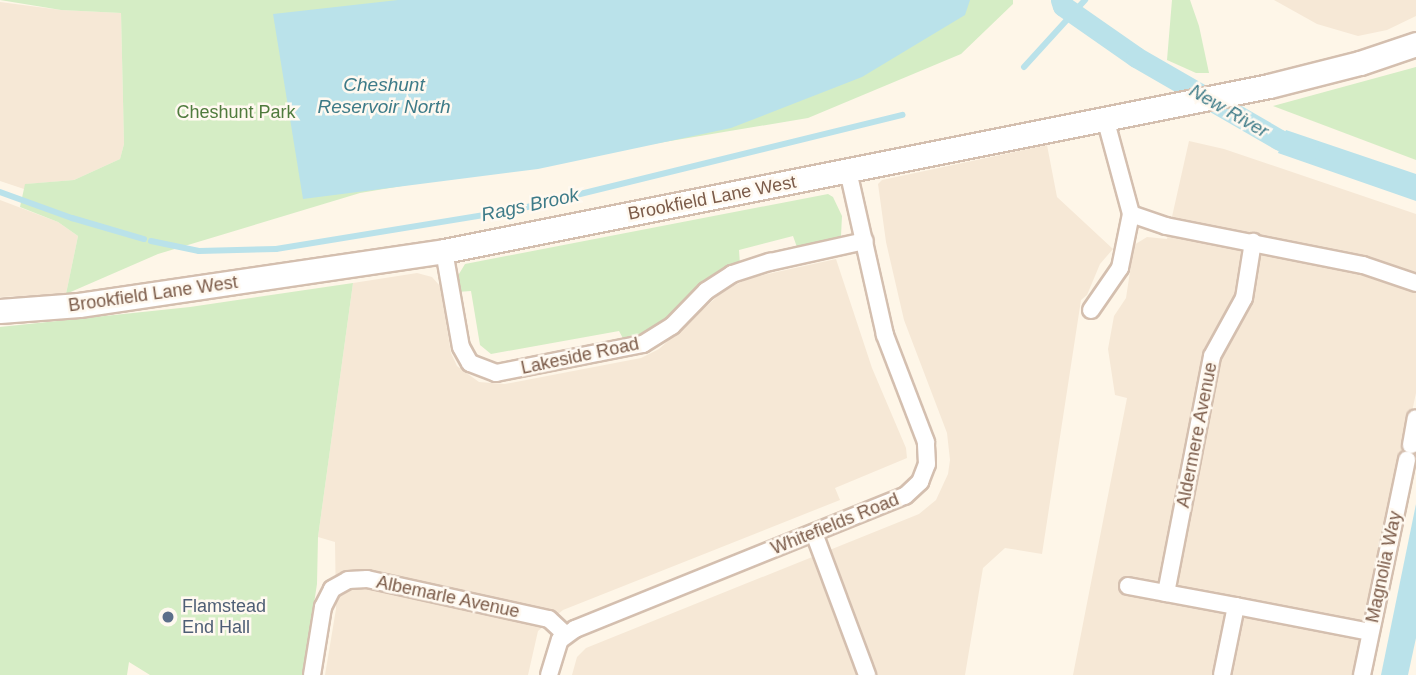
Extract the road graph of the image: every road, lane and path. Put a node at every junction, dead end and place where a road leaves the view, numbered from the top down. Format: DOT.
graph roads {
  1 [pos="1416,44"];
  2 [pos="1105,118"];
  3 [pos="848,171"];
  4 [pos="1131,214"];
  5 [pos="865,241"];
  6 [pos="1253,242"];
  7 [pos="444,251"];
  8 [pos="1416,283"];
  9 [pos="1091,310"];
  10 [pos="0,311"];
  11 [pos="1416,418"];
  12 [pos="814,533"];
  13 [pos="1128,586"];
  14 [pos="1166,593"];
  15 [pos="1236,606"];
  16 [pos="1370,632"];
  17 [pos="565,634"];
  18 [pos="312,675"];
  19 [pos="549,675"];
  20 [pos="867,675"];
  21 [pos="1222,675"];
  22 [pos="1362,675"];
  1 -- 2 [label="main road, Brookfield Lane West"];
  2 -- 3 [label="main road, Brookfield Lane West"];
  2 -- 4 [label="street"];
  3 -- 5 [label="street, Whitefields Road"];
  3 -- 7 [label="main road, Brookfield Lane West"];
  4 -- 6 [label="street"];
  4 -- 9 [label="street"];
  5 -- 7 [label="street, Lakeside Road"];
  5 -- 12 [label="street, Whitefields Road"];
  6 -- 8 [label="street"];
  6 -- 14 [label="street, Aldermere Avenue"];
  7 -- 10 [label="main road, Brookfield Lane West"];
  11 -- 16 [label="street, Magnolia Way"];
  12 -- 17 [label="street, Whitefields Road"];
  12 -- 20 [label="street"];
  13 -- 14 [label="street"];
  14 -- 15 [label="street"];
  15 -- 16 [label="street"];
  15 -- 21 [label="street"];
  16 -- 22 [label="street, Magnolia Way"];
  17 -- 18 [label="street, Albemarle Avenue"];
  17 -- 19 [label="street"];
}
